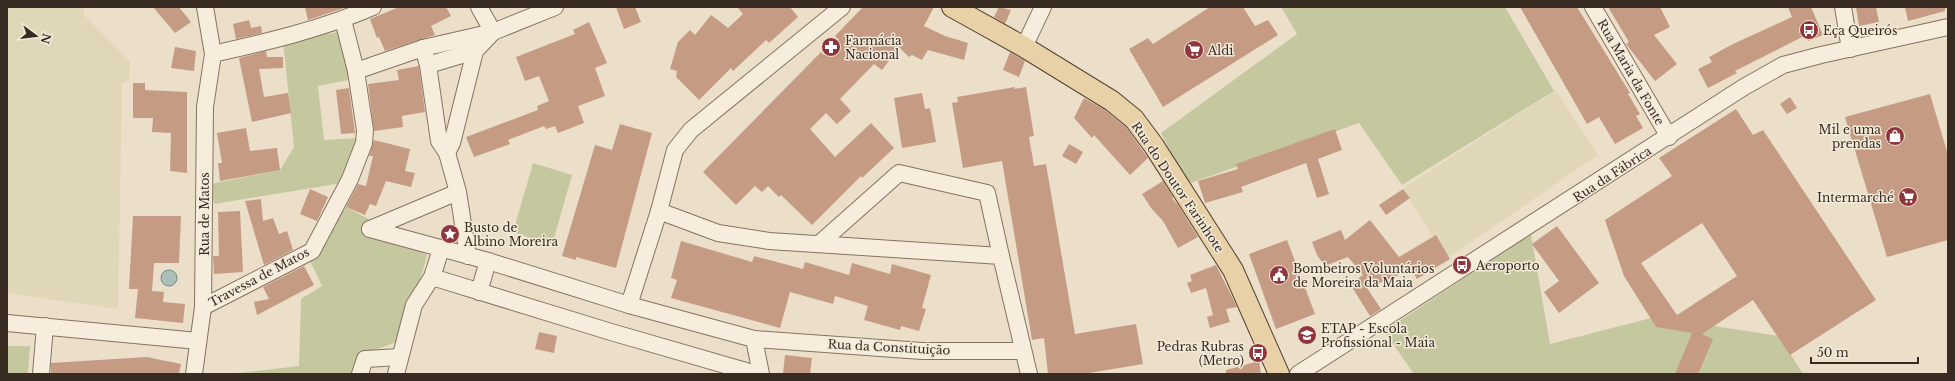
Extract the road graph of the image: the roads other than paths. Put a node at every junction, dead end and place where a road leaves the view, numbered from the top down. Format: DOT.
graph roads {
  1 [pos="205,7"];
  2 [pos="373,7"];
  3 [pos="479,7"];
  4 [pos="556,7"];
  5 [pos="842,7"];
  6 [pos="952,7"];
  7 [pos="1044,7"];
  8 [pos="1593,7"];
  9 [pos="1843,7"];
  10 [pos="343,20"];
  11 [pos="1948,27"];
  12 [pos="493,32"];
  13 [pos="1024,47"];
  14 [pos="423,48"];
  15 [pos="1850,49"];
  16 [pos="475,51"];
  17 [pos="213,54"];
  18 [pos="428,65"];
  19 [pos="356,71"];
  20 [pos="1669,137"];
  21 [pos="447,153"];
  22 [pos="458,192"];
  23 [pos="659,211"];
  24 [pos="819,244"];
  25 [pos="441,249"];
  26 [pos="468,256"];
  27 [pos="1001,256"];
  28 [pos="488,261"];
  29 [pos="432,278"];
  30 [pos="478,292"];
  31 [pos="629,305"];
  32 [pos="203,307"];
  33 [pos="7,323"];
  34 [pos="45,326"];
  35 [pos="754,339"];
  36 [pos="198,341"];
  37 [pos="1023,351"];
  38 [pos="400,357"];
  39 [pos="41,374"];
  40 [pos="194,374"];
  41 [pos="360,374"];
  42 [pos="396,374"];
  43 [pos="756,374"];
  44 [pos="761,374"];
  45 [pos="1029,374"];
  46 [pos="1279,374"];
  47 [pos="1298,374"];
  1 -- 17 [label="street, Rua de Matos"];
  2 -- 10 [label="street"];
  3 -- 12 [label="street"];
  4 -- 12 [label="street"];
  5 -- 23 [label="street"];
  6 -- 13 [label="main road, Rua do Doutor Farinhote"];
  7 -- 13 [label="street"];
  8 -- 20 [label="street, Rua Maria da Fonte"];
  9 -- 15 [label="street"];
  10 -- 17 [label="street"];
  10 -- 19 [label="street, Travessa de Matos"];
  11 -- 15 [label="street, Rua da Fábrica"];
  12 -- 14 [label="street"];
  12 -- 16 [label="street"];
  13 -- 46 [label="main road, Rua do Doutor Farinhote"];
  14 -- 18 [label="street"];
  14 -- 19 [label="street"];
  15 -- 20 [label="street, Rua da Fábrica"];
  16 -- 18 [label="street"];
  16 -- 21 [label="street"];
  17 -- 32 [label="street, Rua de Matos"];
  18 -- 21 [label="street"];
  19 -- 32 [label="street, Travessa de Matos"];
  20 -- 47 [label="street, Rua da Fábrica"];
  21 -- 22 [label="street"];
  22 -- 25 [label="street, Rua da Constituição"];
  22 -- 26 [label="street"];
  23 -- 24 [label="street"];
  23 -- 31 [label="street"];
  24 -- 27 [label="street"];
  24 -- 27 [label="street"];
  25 -- 26 [label="street, Rua da Constituição"];
  25 -- 29 [label="street"];
  26 -- 28 [label="street, Rua da Constituição"];
  27 -- 37 [label="street"];
  28 -- 30 [label="street"];
  28 -- 31 [label="street, Rua da Constituição"];
  29 -- 30 [label="street"];
  29 -- 38 [label="street"];
  30 -- 43 [label="street"];
  31 -- 35 [label="street, Rua da Constituição"];
  32 -- 36 [label="street, Rua de Matos"];
  33 -- 34 [label="street"];
  34 -- 36 [label="street"];
  34 -- 39 [label="street"];
  35 -- 37 [label="street, Rua da Constituição"];
  35 -- 44 [label="street"];
  36 -- 40 [label="street, Rua de Matos"];
  37 -- 45 [label="street"];
  38 -- 41 [label="street"];
  38 -- 42 [label="street"];
}
